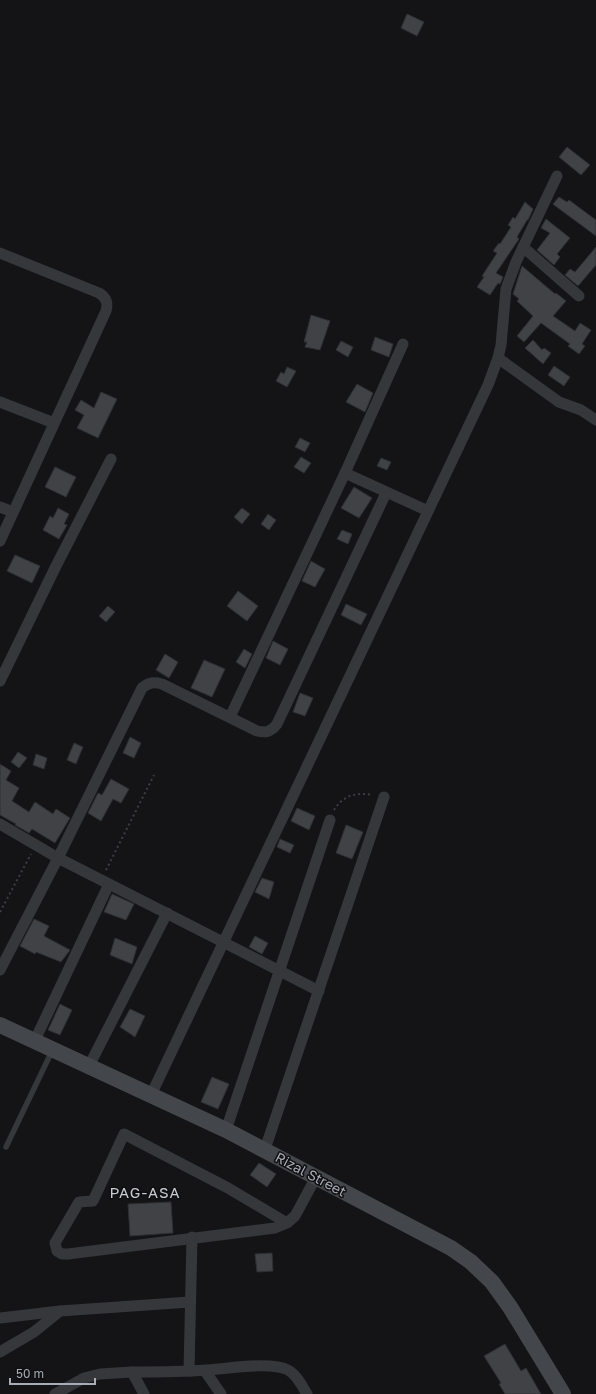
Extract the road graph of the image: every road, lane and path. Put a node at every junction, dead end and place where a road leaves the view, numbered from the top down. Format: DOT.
graph roads {
  1 [pos="556,176"];
  2 [pos="523,247"];
  3 [pos="0,253"];
  4 [pos="579,296"];
  5 [pos="403,344"];
  6 [pos="498,358"];
  7 [pos="0,402"];
  8 [pos="596,420"];
  9 [pos="54,423"];
  10 [pos="111,459"];
  11 [pos="344,473"];
  12 [pos="386,493"];
  13 [pos="0,507"];
  14 [pos="428,511"];
  15 [pos="13,512"];
  16 [pos="0,541"];
  17 [pos="0,681"];
  18 [pos="230,717"];
  19 [pos="154,774"];
  20 [pos="384,797"];
  21 [pos="330,820"];
  22 [pos="0,824"];
  23 [pos="35,845"];
  24 [pos="58,858"];
  25 [pos="105,882"];
  26 [pos="0,912"];
  27 [pos="167,914"];
  28 [pos="222,942"];
  29 [pos="0,970"];
  30 [pos="280,971"];
  31 [pos="319,991"];
  32 [pos="0,1025"];
  33 [pos="35,1040"];
  34 [pos="53,1049"];
  35 [pos="89,1066"];
  36 [pos="151,1095"];
  37 [pos="226,1130"];
  38 [pos="6,1148"];
  39 [pos="265,1149"];
  40 [pos="316,1177"];
  41 [pos="287,1223"];
  42 [pos="192,1238"];
  43 [pos="190,1302"];
  44 [pos="60,1311"];
  45 [pos="0,1318"];
  46 [pos="0,1352"];
  47 [pos="189,1371"];
  48 [pos="205,1371"];
  49 [pos="132,1372"];
  50 [pos="68,1391"];
  51 [pos="55,1394"];
  52 [pos="144,1394"];
  53 [pos="221,1394"];
  54 [pos="307,1394"];
  55 [pos="563,1394"];
  1 -- 2 [label="street"];
  2 -- 4 [label="street"];
  2 -- 6 [label="street"];
  3 -- 9 [label="street"];
  5 -- 11 [label="street"];
  6 -- 8 [label="street"];
  6 -- 14 [label="street"];
  7 -- 9 [label="street"];
  9 -- 15 [label="street"];
  10 -- 17 [label="street"];
  11 -- 12 [label="street"];
  11 -- 18 [label="street"];
  12 -- 14 [label="street"];
  12 -- 18 [label="street"];
  13 -- 15 [label="street"];
  14 -- 28 [label="street"];
  15 -- 16 [label="street"];
  18 -- 24 [label="street"];
  19 -- 25 [label="path"];
  20 -- 21 [label="path"];
  20 -- 31 [label="street"];
  21 -- 30 [label="street"];
  22 -- 23 [label="street"];
  23 -- 24 [label="street"];
  23 -- 26 [label="path"];
  24 -- 25 [label="street"];
  24 -- 29 [label="street"];
  25 -- 27 [label="street"];
  25 -- 33 [label="street"];
  27 -- 28 [label="street"];
  27 -- 35 [label="street"];
  28 -- 30 [label="street"];
  28 -- 36 [label="street"];
  30 -- 31 [label="street"];
  30 -- 37 [label="street"];
  31 -- 39 [label="street"];
  32 -- 33 [label="street, Rizal Street"];
  33 -- 34 [label="street, Rizal Street"];
  34 -- 35 [label="street, Rizal Street"];
  34 -- 38 [label="lane"];
  35 -- 36 [label="street, Rizal Street"];
  36 -- 37 [label="street, Rizal Street"];
  37 -- 39 [label="street, Rizal Street"];
  39 -- 40 [label="street, Rizal Street"];
  40 -- 41 [label="street"];
  40 -- 55 [label="street, Rizal Street"];
  41 -- 42 [label="street"];
  41 -- 42 [label="street"];
  42 -- 43 [label="street"];
  43 -- 44 [label="street"];
  43 -- 47 [label="street"];
  44 -- 45 [label="street"];
  44 -- 46 [label="street"];
  47 -- 48 [label="street"];
  47 -- 49 [label="street"];
  48 -- 53 [label="street"];
  48 -- 54 [label="street"];
  49 -- 50 [label="street"];
  49 -- 52 [label="street"];
  50 -- 51 [label="street"];
}
